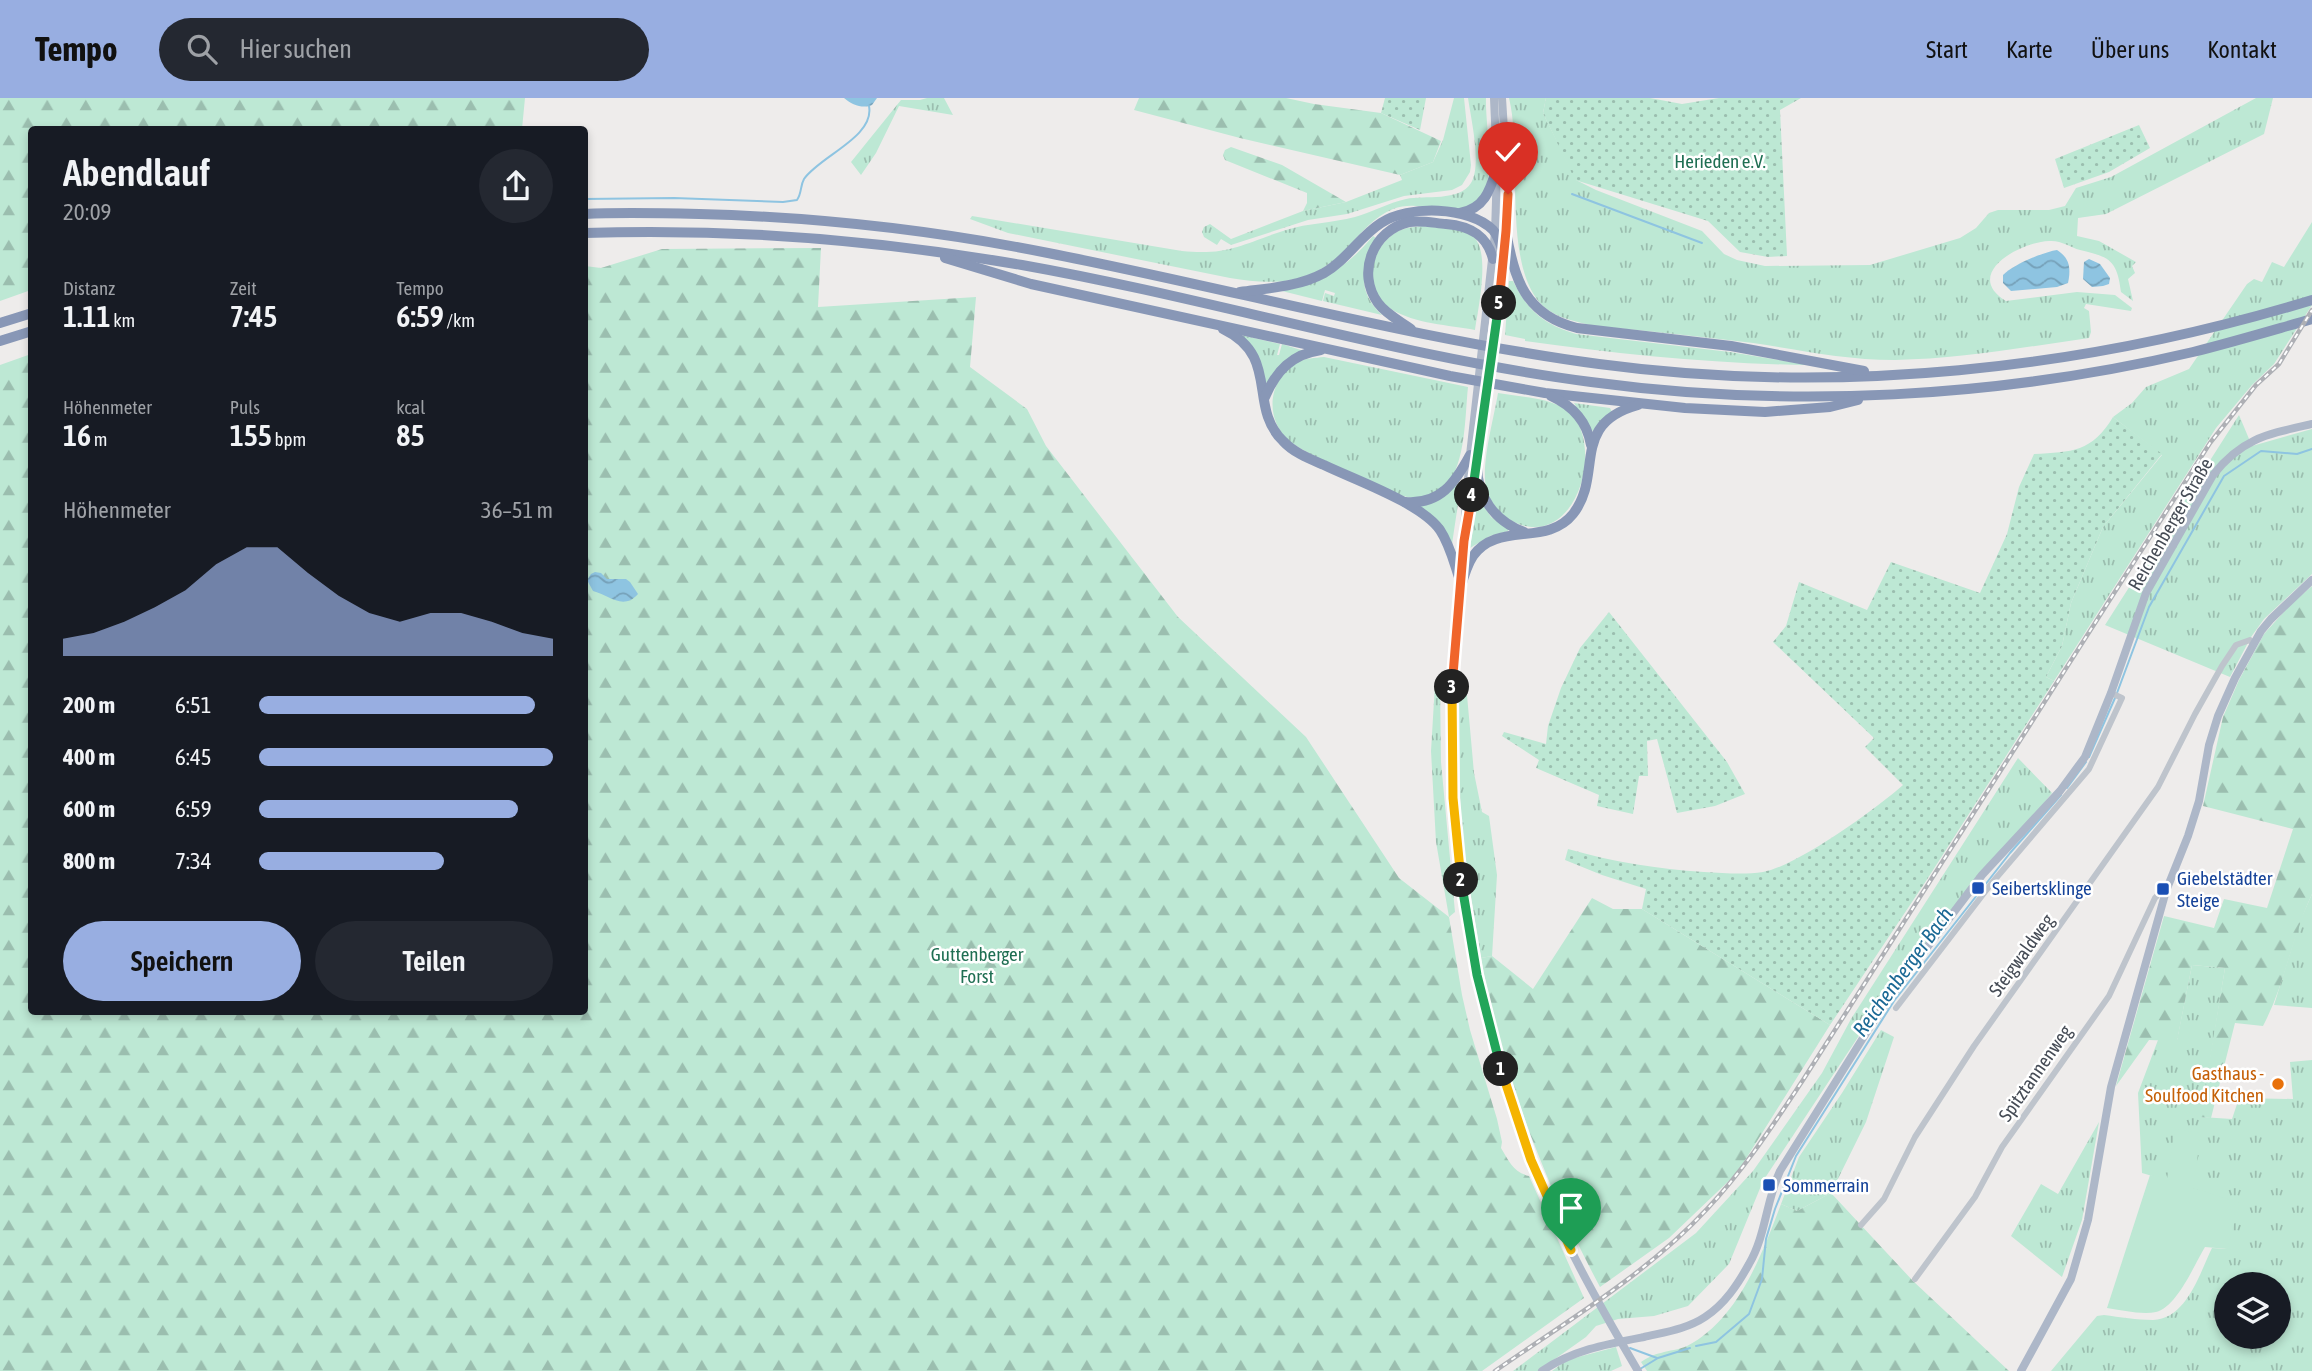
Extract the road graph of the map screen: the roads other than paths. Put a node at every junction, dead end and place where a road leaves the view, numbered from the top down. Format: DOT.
graph roads {
  1 [pos="1494,98"];
  2 [pos="1502,98"];
  3 [pos="1497,168"];
  4 [pos="588,214"];
  5 [pos="1456,214"];
  6 [pos="1501,232"];
  7 [pos="588,233"];
  8 [pos="922,250"];
  9 [pos="1504,255"];
  10 [pos="1493,259"];
  11 [pos="1233,293"];
  12 [pos="2312,300"];
  13 [pos="28,314"];
  14 [pos="2312,319"];
  15 [pos="0,323"];
  16 [pos="1210,323"];
  17 [pos="28,332"];
  18 [pos="1418,333"];
  19 [pos="0,341"];
  20 [pos="1329,349"];
  21 [pos="1882,374"];
  22 [pos="1545,393"];
  23 [pos="1881,395"];
  24 [pos="1265,397"];
  25 [pos="1643,404"];
  26 [pos="2312,424"];
  27 [pos="1591,445"];
  28 [pos="1470,455"];
  29 [pos="1477,465"];
  30 [pos="1401,502"];
  31 [pos="1531,534"];
  32 [pos="1464,541"];
  33 [pos="1460,580"];
  34 [pos="2312,580"];
  35 [pos="1458,597"];
  36 [pos="2253,644"];
  37 [pos="1987,880"];
  38 [pos="2171,881"];
  39 [pos="1896,1008"];
  40 [pos="1861,1225"];
  41 [pos="1915,1279"];
  42 [pos="1542,1371"];
  43 [pos="1638,1371"];
  44 [pos="2021,1371"];
  1 -- 3 [label="main road"];
  2 -- 6 [label="main road"];
  3 -- 5 [label="highway"];
  3 -- 6 [label="main road"];
  4 -- 11 [label="highway"];
  5 -- 6 [label="highway"];
  5 -- 11 [label="highway"];
  6 -- 9 [label="highway"];
  6 -- 10 [label="main road"];
  6 -- 21 [label="highway"];
  7 -- 8 [label="highway"];
  8 -- 16 [label="highway"];
  8 -- 23 [label="highway"];
  9 -- 29 [label="main road"];
  10 -- 18 [label="highway"];
  10 -- 28 [label="main road"];
  11 -- 18 [label="highway"];
  12 -- 21 [label="highway"];
  13 -- 15 [label="highway"];
  14 -- 23 [label="highway"];
  16 -- 20 [label="highway"];
  16 -- 24 [label="highway"];
  17 -- 19 [label="highway"];
  18 -- 21 [label="highway"];
  20 -- 22 [label="highway"];
  20 -- 24 [label="highway"];
  22 -- 25 [label="highway"];
  22 -- 27 [label="highway"];
  23 -- 25 [label="highway"];
  24 -- 30 [label="highway"];
  25 -- 27 [label="highway"];
  26 -- 37 [label="main road, Reichenberger Straße"];
  27 -- 31 [label="highway"];
  28 -- 30 [label="highway"];
  28 -- 32 [label="main road"];
  29 -- 31 [label="highway"];
  29 -- 32 [label="main road"];
  30 -- 33 [label="highway"];
  31 -- 35 [label="highway"];
  32 -- 33 [label="main road"];
  33 -- 35 [label="main road"];
  34 -- 36 [label="main road"];
  35 -- 43 [label="main road"];
  36 -- 38 [label="main road"];
  36 -- 40 [label="street, Steigwaldweg"];
  37 -- 39 [label="street, Reichenberger Straße"];
  37 -- 42 [label="main road, Reichenberger Straße"];
  38 -- 41 [label="street, Spitztannenweg"];
  38 -- 44 [label="main road"];
}
